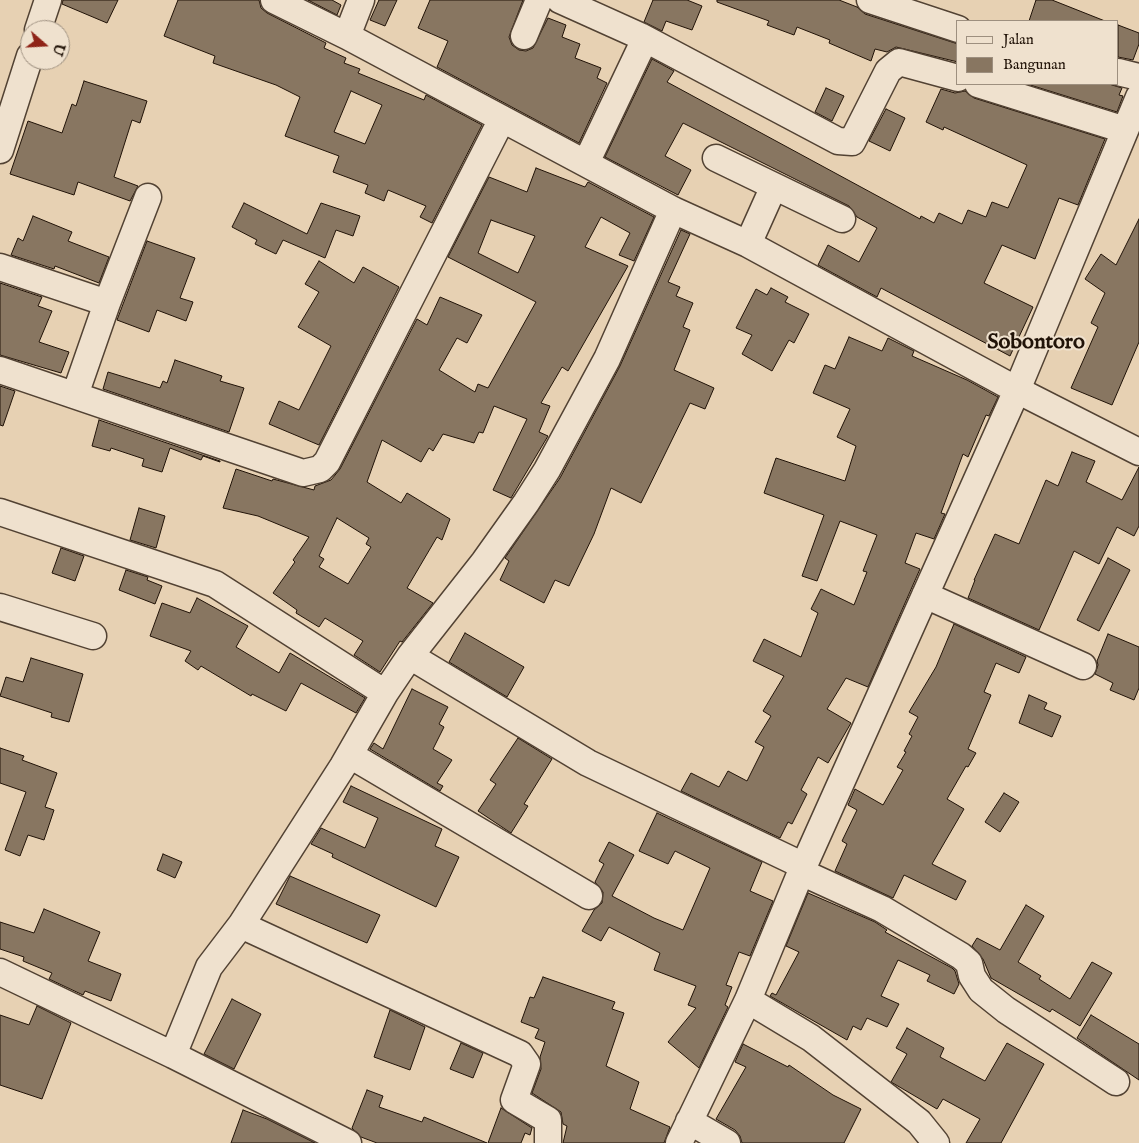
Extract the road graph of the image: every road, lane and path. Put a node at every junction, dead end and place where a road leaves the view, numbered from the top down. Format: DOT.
graph roads {
  1 [pos="48,0"];
  2 [pos="274,0"];
  3 [pos="361,0"];
  4 [pos="540,0"];
  5 [pos="560,0"];
  6 [pos="870,0"];
  7 [pos="41,20"];
  8 [pos="956,28"];
  9 [pos="347,36"];
  10 [pos="524,36"];
  11 [pos="645,39"];
  12 [pos="26,70"];
  13 [pos="1119,72"];
  14 [pos="956,77"];
  15 [pos="1139,78"];
  16 [pos="981,85"];
  17 [pos="1139,98"];
  18 [pos="502,119"];
  19 [pos="1125,130"];
  20 [pos="0,150"];
  21 [pos="716,158"];
  22 [pos="586,163"];
  23 [pos="774,186"];
  24 [pos="148,198"];
  25 [pos="673,210"];
  26 [pos="842,218"];
  27 [pos="748,244"];
  28 [pos="0,267"];
  29 [pos="107,303"];
  30 [pos="0,370"];
  31 [pos="1017,390"];
  32 [pos="75,396"];
  33 [pos="1139,452"];
  34 [pos="0,512"];
  35 [pos="926,595"];
  36 [pos="0,607"];
  37 [pos="93,636"];
  38 [pos="410,656"];
  39 [pos="1083,666"];
  40 [pos="385,693"];
  41 [pos="350,755"];
  42 [pos="803,869"];
  43 [pos="589,896"];
  44 [pos="241,925"];
  45 [pos="0,972"];
  46 [pos="748,1000"];
  47 [pos="173,1055"];
  48 [pos="1116,1082"];
  49 [pos="684,1132"];
  50 [pos="320,1137"];
  51 [pos="348,1143"];
  52 [pos="548,1143"];
  53 [pos="728,1143"];
  54 [pos="936,1143"];
  1 -- 7 [label="street"];
  2 -- 9 [label="street"];
  3 -- 9 [label="street"];
  4 -- 10 [label="street"];
  5 -- 11 [label="street"];
  6 -- 8 [label="street"];
  9 -- 18 [label="street"];
  11 -- 14 [label="street"];
  11 -- 22 [label="street"];
  12 -- 20 [label="street"];
  13 -- 15 [label="street"];
  16 -- 19 [label="street"];
  17 -- 19 [label="street"];
  18 -- 22 [label="street"];
  18 -- 32 [label="street"];
  19 -- 31 [label="street"];
  21 -- 23 [label="street"];
  22 -- 25 [label="street"];
  23 -- 26 [label="street"];
  23 -- 27 [label="street"];
  24 -- 29 [label="street"];
  25 -- 27 [label="street"];
  25 -- 38 [label="street"];
  27 -- 31 [label="street"];
  28 -- 29 [label="street"];
  29 -- 32 [label="street"];
  30 -- 32 [label="street"];
  31 -- 33 [label="street"];
  31 -- 35 [label="street"];
  34 -- 40 [label="street"];
  35 -- 39 [label="street"];
  35 -- 42 [label="street"];
  36 -- 37 [label="street"];
  38 -- 40 [label="street"];
  38 -- 42 [label="street"];
  40 -- 41 [label="street"];
  41 -- 43 [label="street"];
  41 -- 44 [label="street"];
  42 -- 46 [label="street"];
  42 -- 48 [label="street"];
  44 -- 47 [label="street"];
  44 -- 52 [label="street"];
  45 -- 47 [label="street"];
  46 -- 49 [label="street"];
  46 -- 54 [label="street"];
  47 -- 50 [label="street"];
  49 -- 53 [label="street"];
  50 -- 51 [label="street"];
}
